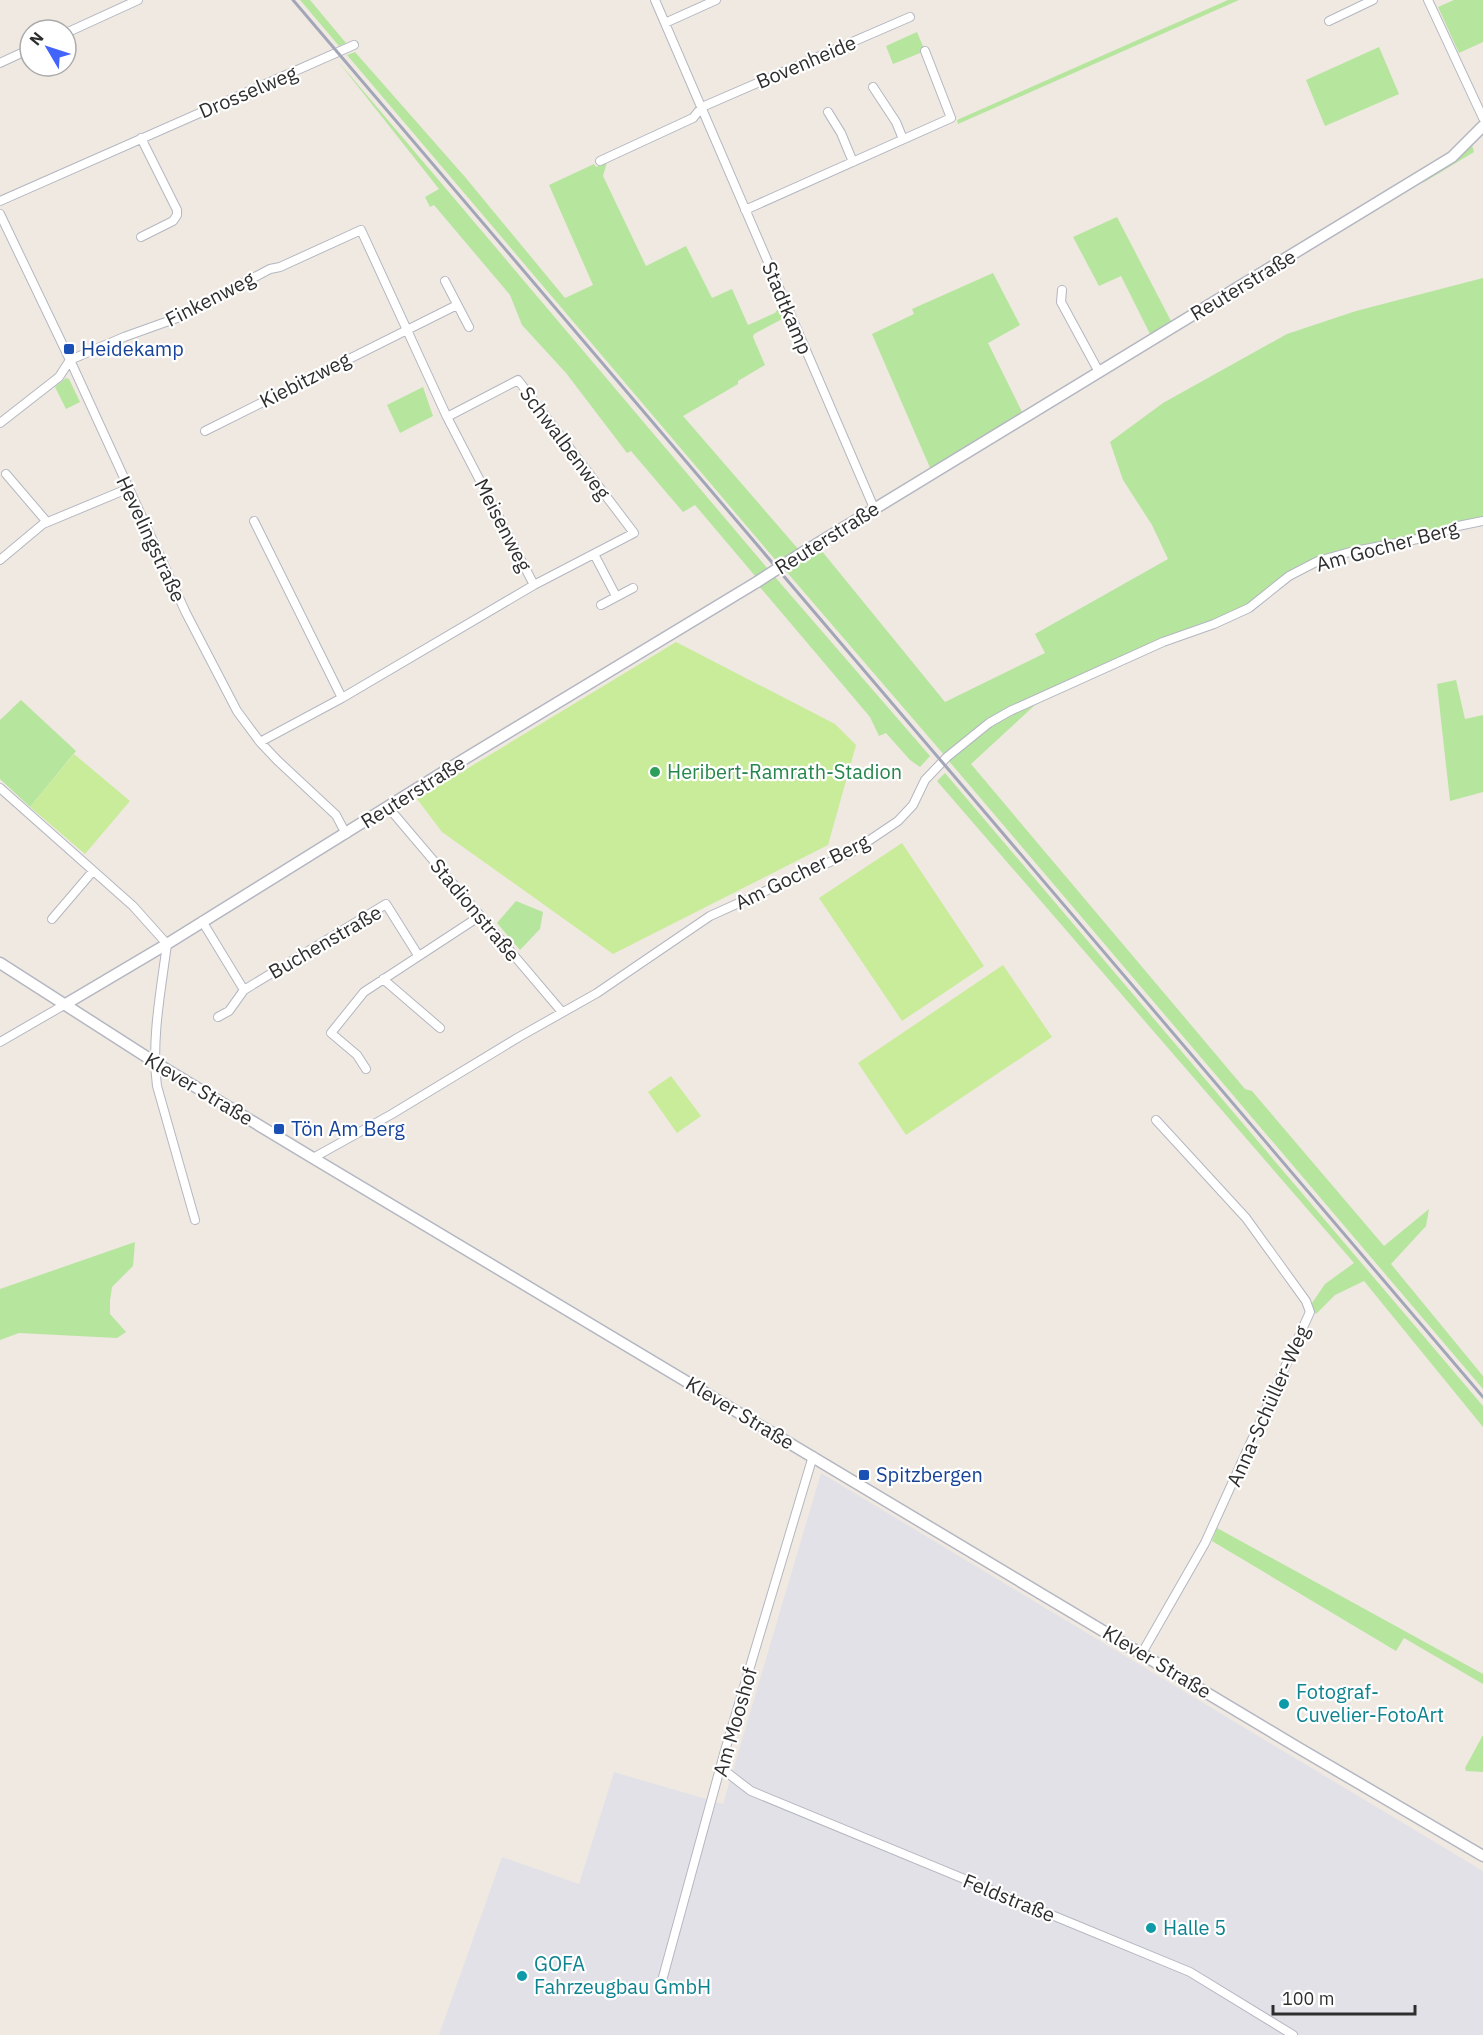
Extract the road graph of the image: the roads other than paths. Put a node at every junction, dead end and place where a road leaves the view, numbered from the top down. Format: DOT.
graph roads {
  1 [pos="138,0"];
  2 [pos="655,0"];
  3 [pos="716,0"];
  4 [pos="1373,0"];
  5 [pos="1428,0"];
  6 [pos="910,17"];
  7 [pos="1329,21"];
  8 [pos="665,23"];
  9 [pos="78,28"];
  10 [pos="354,45"];
  11 [pos="925,51"];
  12 [pos="18,55"];
  13 [pos="0,63"];
  14 [pos="873,87"];
  15 [pos="702,107"];
  16 [pos="828,112"];
  17 [pos="1483,118"];
  18 [pos="1483,126"];
  19 [pos="141,138"];
  20 [pos="903,139"];
  21 [pos="600,161"];
  22 [pos="853,162"];
  23 [pos="0,201"];
  24 [pos="745,210"];
  25 [pos="0,214"];
  26 [pos="348,236"];
  27 [pos="141,237"];
  28 [pos="445,281"];
  29 [pos="1062,290"];
  30 [pos="457,305"];
  31 [pos="469,327"];
  32 [pos="405,330"];
  33 [pos="70,360"];
  34 [pos="1099,372"];
  35 [pos="447,417"];
  36 [pos="0,423"];
  37 [pos="205,431"];
  38 [pos="6,474"];
  39 [pos="127,489"];
  40 [pos="874,508"];
  41 [pos="254,520"];
  42 [pos="1483,521"];
  43 [pos="47,522"];
  44 [pos="594,554"];
  45 [pos="0,560"];
  46 [pos="534,585"];
  47 [pos="633,588"];
  48 [pos="616,596"];
  49 [pos="601,605"];
  50 [pos="342,698"];
  51 [pos="260,742"];
  52 [pos="0,788"];
  53 [pos="388,807"];
  54 [pos="346,834"];
  55 [pos="93,871"];
  56 [pos="480,916"];
  57 [pos="52,919"];
  58 [pos="202,921"];
  59 [pos="167,944"];
  60 [pos="418,955"];
  61 [pos="0,963"];
  62 [pos="383,979"];
  63 [pos="244,990"];
  64 [pos="59,1007"];
  65 [pos="562,1012"];
  66 [pos="218,1017"];
  67 [pos="440,1028"];
  68 [pos="0,1042"];
  69 [pos="156,1063"];
  70 [pos="366,1069"];
  71 [pos="1156,1120"];
  72 [pos="312,1158"];
  73 [pos="195,1220"];
  74 [pos="813,1456"];
  75 [pos="1142,1653"];
  76 [pos="721,1768"];
  77 [pos="1483,1856"];
  78 [pos="660,1988"];
  79 [pos="1282,2032"];
  80 [pos="1293,2035"];
  1 -- 9 [label="street"];
  2 -- 8 [label="street, Stadtkamp"];
  3 -- 8 [label="street"];
  4 -- 7 [label="street"];
  5 -- 17 [label="street"];
  6 -- 15 [label="street, Bovenheide"];
  8 -- 15 [label="street, Stadtkamp"];
  10 -- 19 [label="street, Drosselweg"];
  11 -- 20 [label="street"];
  12 -- 13 [label="street"];
  14 -- 20 [label="street"];
  15 -- 21 [label="street"];
  15 -- 24 [label="street, Stadtkamp"];
  16 -- 22 [label="street"];
  18 -- 34 [label="street, Reuterstraße"];
  19 -- 23 [label="street, Drosselweg"];
  19 -- 27 [label="street"];
  20 -- 22 [label="street"];
  22 -- 24 [label="street"];
  24 -- 40 [label="street, Stadtkamp"];
  25 -- 33 [label="street, Hevelingstraße"];
  26 -- 32 [label="street, Meisenweg"];
  26 -- 33 [label="street, Finkenweg"];
  28 -- 30 [label="street"];
  29 -- 34 [label="street"];
  30 -- 31 [label="street"];
  30 -- 32 [label="street"];
  32 -- 35 [label="street, Meisenweg"];
  32 -- 37 [label="street, Kiebitzweg"];
  33 -- 36 [label="street"];
  33 -- 39 [label="street, Hevelingstraße"];
  34 -- 40 [label="street, Reuterstraße"];
  35 -- 44 [label="street, Schwalbenweg"];
  35 -- 46 [label="street, Meisenweg"];
  38 -- 43 [label="street"];
  39 -- 43 [label="street"];
  39 -- 51 [label="street, Hevelingstraße"];
  40 -- 53 [label="street, Reuterstraße, bridge"];
  41 -- 50 [label="street"];
  42 -- 65 [label="street, Am Gocher Berg"];
  43 -- 45 [label="street"];
  44 -- 46 [label="street, Schwalbenweg"];
  44 -- 48 [label="street"];
  46 -- 50 [label="street, Meisenweg"];
  47 -- 48 [label="street"];
  48 -- 49 [label="street"];
  50 -- 51 [label="street, Meisenweg"];
  51 -- 54 [label="street, Hevelingstraße"];
  52 -- 55 [label="street"];
  53 -- 54 [label="street, Reuterstraße"];
  53 -- 56 [label="street, Stadionstraße"];
  54 -- 58 [label="street, Reuterstraße"];
  55 -- 57 [label="street"];
  55 -- 59 [label="street"];
  56 -- 60 [label="street"];
  56 -- 65 [label="street, Stadionstraße"];
  58 -- 59 [label="street, Reuterstraße"];
  58 -- 63 [label="street"];
  59 -- 64 [label="street, Reuterstraße"];
  59 -- 69 [label="street"];
  60 -- 62 [label="street"];
  60 -- 63 [label="street, Buchenstraße"];
  61 -- 64 [label="street, Klever Straße"];
  62 -- 67 [label="street"];
  62 -- 70 [label="street"];
  63 -- 66 [label="street, Buchenstraße"];
  64 -- 68 [label="street, Reuterstraße"];
  64 -- 69 [label="street, Klever Straße"];
  65 -- 72 [label="street, Am Gocher Berg"];
  69 -- 72 [label="street, Klever Straße"];
  69 -- 73 [label="street"];
  71 -- 75 [label="street, Anna-Schüller-Weg"];
  72 -- 74 [label="street, Klever Straße"];
  74 -- 75 [label="street, Klever Straße"];
  74 -- 76 [label="street, Am Mooshof"];
  75 -- 77 [label="street, Klever Straße"];
  76 -- 78 [label="street, Am Mooshof"];
  76 -- 79 [label="street, Feldstraße"];
  79 -- 80 [label="street, Feldstraße"];
}
